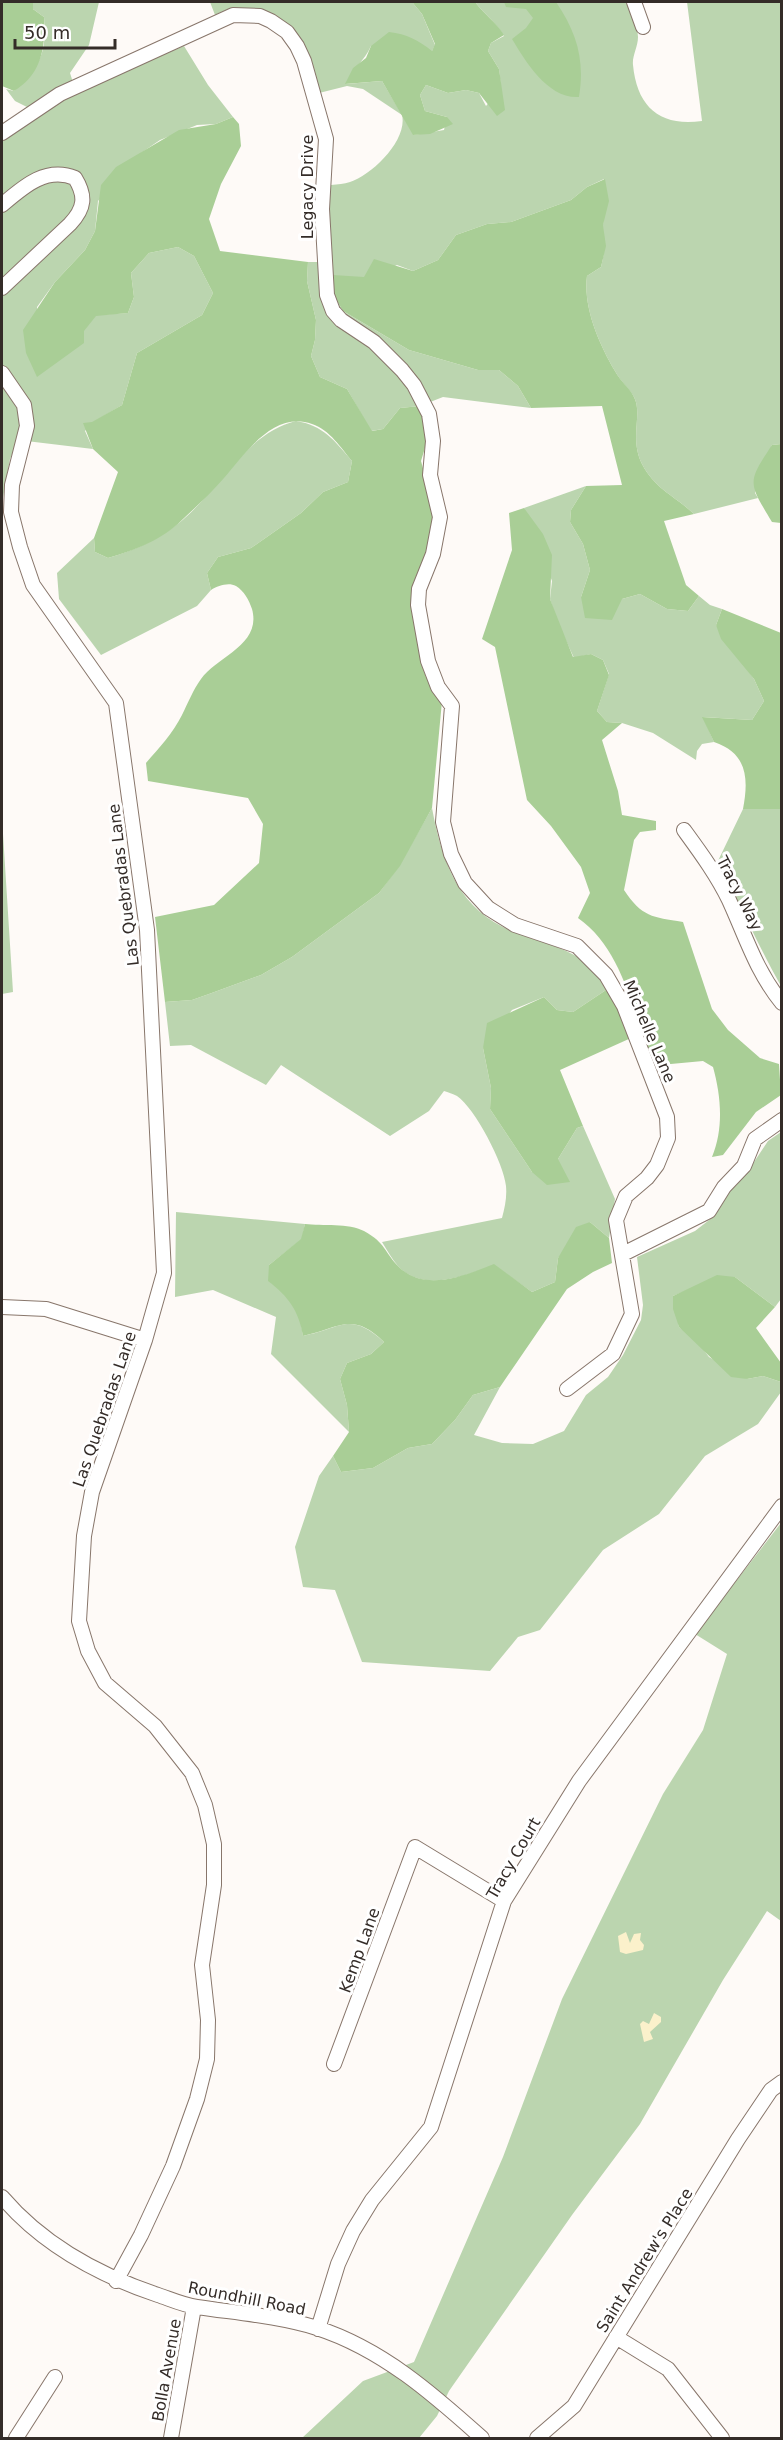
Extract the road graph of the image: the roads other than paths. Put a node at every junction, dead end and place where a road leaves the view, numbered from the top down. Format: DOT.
graph roads {
  1 [pos="634,2"];
  2 [pos="643,27"];
  3 [pos="2,133"];
  4 [pos="2,205"];
  5 [pos="2,288"];
  6 [pos="2,373"];
  7 [pos="434,554"];
  8 [pos="684,830"];
  9 [pos="782,1003"];
  10 [pos="782,1120"];
  11 [pos="622,1254"];
  12 [pos="2,1307"];
  13 [pos="145,1340"];
  14 [pos="567,1389"];
  15 [pos="782,1506"];
  16 [pos="504,1901"];
  17 [pos="334,2064"];
  18 [pos="776,2086"];
  19 [pos="2,2197"];
  20 [pos="116,2281"];
  21 [pos="194,2307"];
  22 [pos="318,2329"];
  23 [pos="616,2337"];
  24 [pos="55,2376"];
  25 [pos="16,2439"];
  26 [pos="171,2439"];
  27 [pos="483,2439"];
  28 [pos="537,2439"];
  29 [pos="722,2439"];
  1 -- 2 [label="street"];
  3 -- 7 [label="street, Legacy Drive"];
  4 -- 5 [label="street"];
  6 -- 13 [label="street, Las Quebradas Lane"];
  7 -- 11 [label="street, Michelle Lane"];
  8 -- 9 [label="street, Tracy Way"];
  10 -- 11 [label="street"];
  11 -- 14 [label="street, Michelle Lane"];
  12 -- 13 [label="street"];
  13 -- 20 [label="street, Las Quebradas Lane"];
  15 -- 16 [label="street, Tracy Court"];
  16 -- 17 [label="street, Kemp Lane"];
  16 -- 22 [label="street, Tracy Court"];
  18 -- 23 [label="street, Saint Andrew's Place"];
  19 -- 20 [label="street, Roundhill Road"];
  20 -- 21 [label="street, Roundhill Road"];
  21 -- 22 [label="street, Roundhill Road"];
  21 -- 26 [label="street, Bolla Avenue"];
  22 -- 27 [label="street, Roundhill Road"];
  23 -- 28 [label="street, Saint Andrew's Place"];
  23 -- 29 [label="street"];
  24 -- 25 [label="street"];
}
